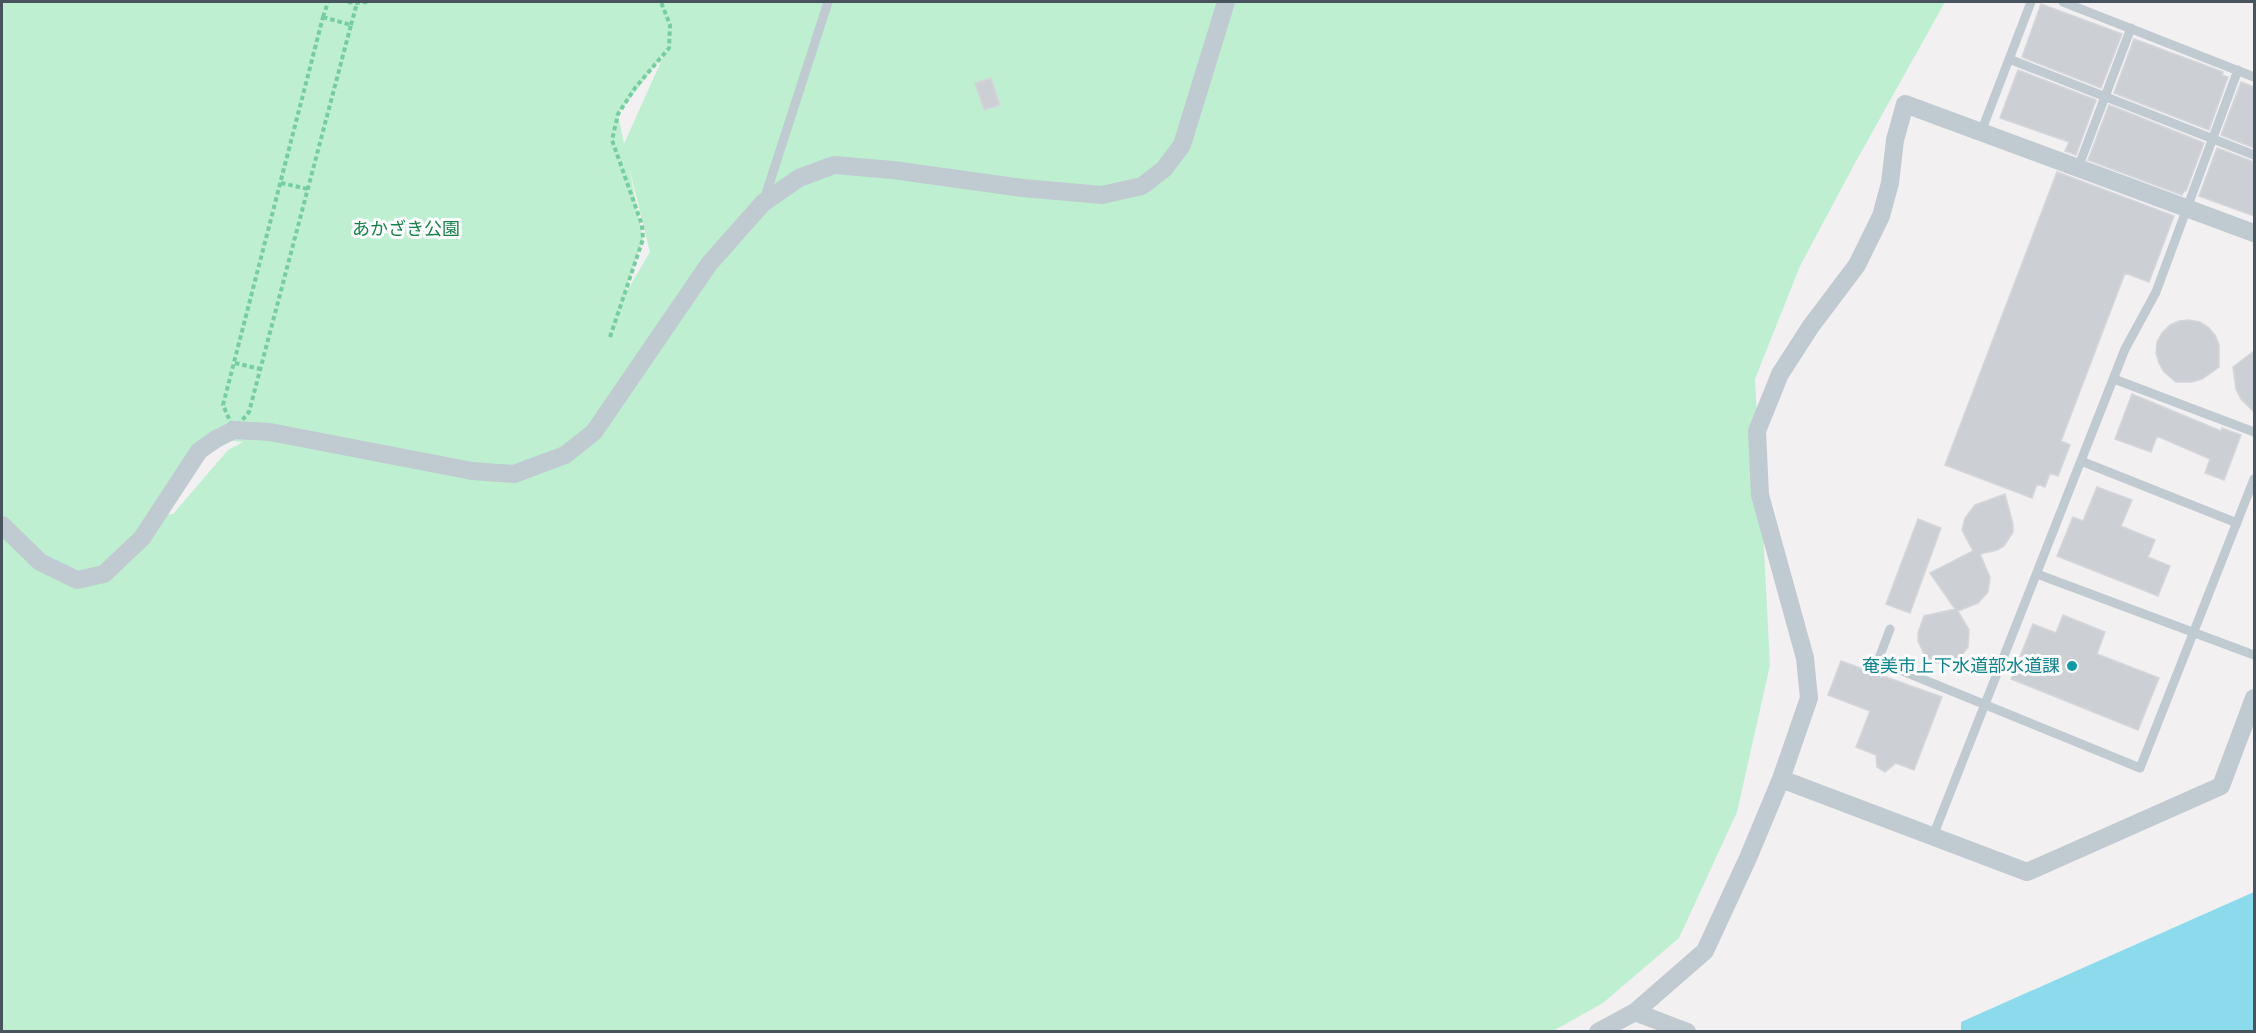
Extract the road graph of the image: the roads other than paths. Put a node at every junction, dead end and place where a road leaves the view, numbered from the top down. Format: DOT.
graph roads {
  1 [pos="828,2"];
  2 [pos="1226,2"];
  3 [pos="2031,2"];
  4 [pos="2063,2"];
  5 [pos="2131,28"];
  6 [pos="2008,60"];
  7 [pos="2238,70"];
  8 [pos="2254,77"];
  9 [pos="2106,97"];
  10 [pos="1981,132"];
  11 [pos="2213,139"];
  12 [pos="2254,155"];
  13 [pos="2078,168"];
  14 [pos="763,202"];
  15 [pos="2187,208"];
  16 [pos="2254,233"];
  17 [pos="2114,379"];
  18 [pos="2254,432"];
  19 [pos="2081,461"];
  20 [pos="2254,478"];
  21 [pos="2237,523"];
  22 [pos="2,525"];
  23 [pos="2037,574"];
  24 [pos="1890,629"];
  25 [pos="2194,632"];
  26 [pos="2254,655"];
  27 [pos="2254,698"];
  28 [pos="1984,703"];
  29 [pos="1781,779"];
  30 [pos="1933,836"];
  31 [pos="1635,1012"];
  32 [pos="1598,1032"];
  33 [pos="1687,1032"];
  1 -- 14 [label="lane"];
  2 -- 14 [label="street"];
  3 -- 6 [label="lane"];
  4 -- 5 [label="lane"];
  5 -- 7 [label="lane"];
  5 -- 9 [label="lane"];
  6 -- 9 [label="lane"];
  6 -- 10 [label="lane"];
  7 -- 8 [label="lane"];
  7 -- 11 [label="lane"];
  9 -- 11 [label="lane"];
  9 -- 13 [label="lane"];
  10 -- 13 [label="street"];
  10 -- 29 [label="street"];
  11 -- 12 [label="lane"];
  11 -- 15 [label="lane"];
  13 -- 15 [label="street"];
  14 -- 22 [label="street"];
  15 -- 16 [label="street"];
  15 -- 17 [label="lane"];
  17 -- 18 [label="lane"];
  17 -- 19 [label="lane"];
  19 -- 21 [label="lane"];
  19 -- 23 [label="lane"];
  20 -- 21 [label="lane"];
  21 -- 25 [label="lane"];
  23 -- 25 [label="lane"];
  23 -- 28 [label="lane"];
  24 -- 28 [label="lane"];
  25 -- 26 [label="lane"];
  25 -- 28 [label="lane"];
  27 -- 30 [label="street"];
  28 -- 30 [label="lane"];
  29 -- 30 [label="street"];
  29 -- 31 [label="street"];
  31 -- 32 [label="street"];
  31 -- 33 [label="street"];
}
